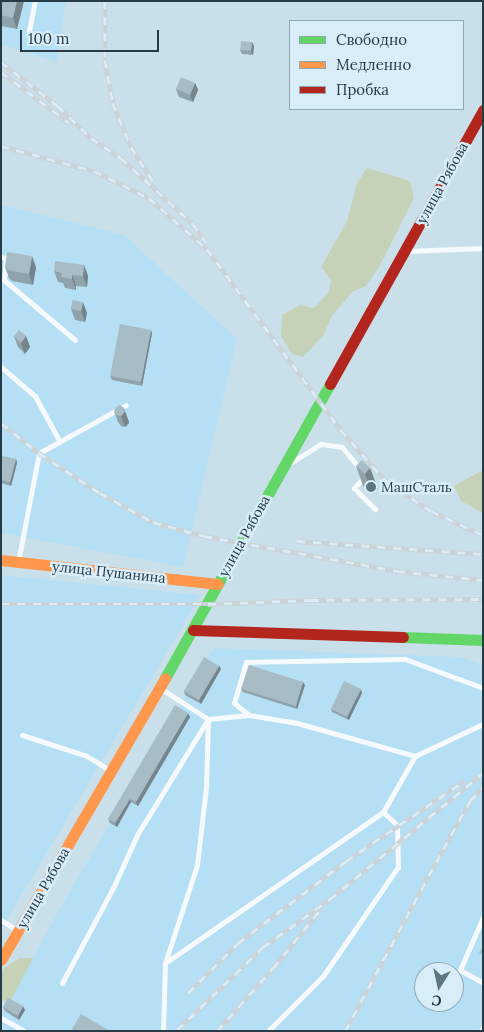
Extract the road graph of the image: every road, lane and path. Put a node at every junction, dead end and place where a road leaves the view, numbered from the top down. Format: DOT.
graph roads {
  1 [pos="35,1"];
  2 [pos="29,31"];
  3 [pos="482,114"];
  4 [pos="483,248"];
  5 [pos="403,251"];
  6 [pos="1,257"];
  7 [pos="75,340"];
  8 [pos="1,367"];
  9 [pos="126,406"];
  10 [pos="60,442"];
  11 [pos="282,469"];
  12 [pos="375,509"];
  13 [pos="1,560"];
  14 [pos="18,562"];
  15 [pos="218,584"];
  16 [pos="193,630"];
  17 [pos="483,640"];
  18 [pos="160,688"];
  19 [pos="483,688"];
  20 [pos="249,715"];
  21 [pos="208,718"];
  22 [pos="483,724"];
  23 [pos="22,735"];
  24 [pos="415,756"];
  25 [pos="111,771"];
  26 [pos="383,812"];
  27 [pos="483,918"];
  28 [pos="1,920"];
  29 [pos="18,931"];
  30 [pos="1,960"];
  31 [pos="165,963"];
  32 [pos="62,983"];
  33 [pos="483,983"];
  34 [pos="1,1018"];
  35 [pos="483,1027"];
  36 [pos="24,1031"];
  37 [pos="163,1031"];
  38 [pos="268,1031"];
  39 [pos="481,1031"];
  1 -- 2 [label="lane"];
  3 -- 5 [label="street, улица Рябова"];
  4 -- 5 [label="lane"];
  5 -- 11 [label="street, улица Рябова"];
  6 -- 7 [label="lane"];
  8 -- 10 [label="lane"];
  9 -- 10 [label="lane"];
  10 -- 14 [label="lane"];
  11 -- 12 [label="lane"];
  11 -- 15 [label="street, улица Рябова"];
  13 -- 14 [label="street, улица Пушанина"];
  14 -- 15 [label="street, улица Пушанина"];
  15 -- 16 [label="street, улица Рябова"];
  16 -- 17 [label="street"];
  16 -- 18 [label="street, улица Рябова"];
  18 -- 21 [label="lane"];
  18 -- 25 [label="street, улица Рябова"];
  19 -- 20 [label="lane"];
  20 -- 21 [label="lane"];
  20 -- 24 [label="lane"];
  21 -- 31 [label="lane"];
  21 -- 32 [label="lane"];
  22 -- 24 [label="lane"];
  23 -- 25 [label="lane"];
  24 -- 26 [label="lane"];
  25 -- 29 [label="street, улица Рябова"];
  26 -- 31 [label="lane"];
  26 -- 38 [label="lane"];
  27 -- 33 [label="lane"];
  28 -- 29 [label="lane"];
  29 -- 30 [label="street, улица Рябова"];
  31 -- 37 [label="lane"];
  34 -- 36 [label="lane"];
  35 -- 39 [label="lane"];
}
